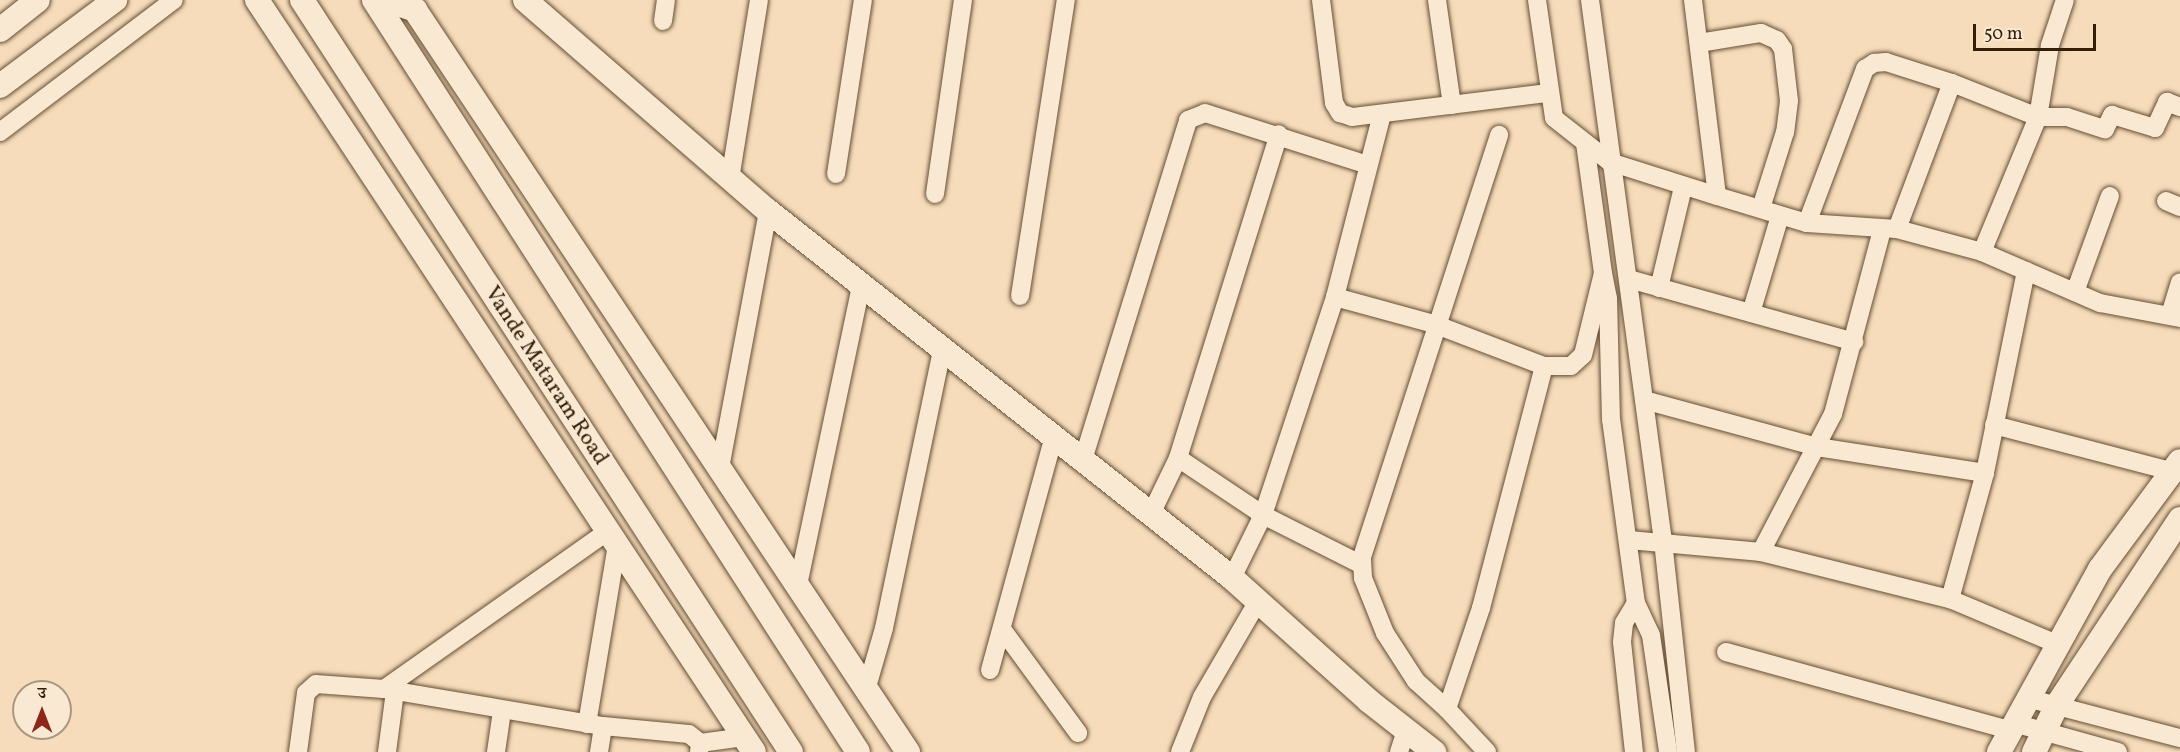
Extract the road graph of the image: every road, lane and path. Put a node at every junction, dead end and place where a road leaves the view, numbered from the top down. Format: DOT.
graph roads {
  1 [pos="38,0"];
  2 [pos="115,0"];
  3 [pos="174,0"];
  4 [pos="257,0"];
  5 [pos="302,0"];
  6 [pos="374,0"];
  7 [pos="385,0"];
  8 [pos="525,0"];
  9 [pos="666,0"];
  10 [pos="759,0"];
  11 [pos="863,0"];
  12 [pos="963,0"];
  13 [pos="1066,0"];
  14 [pos="1321,0"];
  15 [pos="1437,0"];
  16 [pos="1537,0"];
  17 [pos="1590,0"];
  18 [pos="1693,0"];
  19 [pos="2065,0"];
  20 [pos="663,21"];
  21 [pos="0,30"];
  22 [pos="1699,43"];
  23 [pos="1952,83"];
  24 [pos="0,87"];
  25 [pos="1548,93"];
  26 [pos="1452,105"];
  27 [pos="2180,107"];
  28 [pos="1382,114"];
  29 [pos="2038,117"];
  30 [pos="0,132"];
  31 [pos="1279,134"];
  32 [pos="1499,135"];
  33 [pos="1585,143"];
  34 [pos="1610,162"];
  35 [pos="1368,165"];
  36 [pos="836,174"];
  37 [pos="730,179"];
  38 [pos="1683,187"];
  39 [pos="935,194"];
  40 [pos="1717,196"];
  41 [pos="2110,196"];
  42 [pos="1761,208"];
  43 [pos="768,211"];
  44 [pos="1780,216"];
  45 [pos="1807,223"];
  46 [pos="1890,230"];
  47 [pos="1982,252"];
  48 [pos="2026,271"];
  49 [pos="1603,273"];
  50 [pos="1629,279"];
  51 [pos="2180,283"];
  52 [pos="861,286"];
  53 [pos="1659,288"];
  54 [pos="2075,292"];
  55 [pos="1020,296"];
  56 [pos="1335,297"];
  57 [pos="1751,313"];
  58 [pos="2175,317"];
  59 [pos="1434,324"];
  60 [pos="1854,342"];
  61 [pos="942,351"];
  62 [pos="1544,366"];
  63 [pos="1644,400"];
  64 [pos="1994,425"];
  65 [pos="1053,440"];
  66 [pos="1817,447"];
  67 [pos="1178,458"];
  68 [pos="1082,463"];
  69 [pos="2175,466"];
  70 [pos="720,468"];
  71 [pos="1985,473"];
  72 [pos="1263,514"];
  73 [pos="1150,516"];
  74 [pos="2180,519"];
  75 [pos="613,538"];
  76 [pos="1629,540"];
  77 [pos="1663,541"];
  78 [pos="1761,552"];
  79 [pos="1362,566"];
  80 [pos="1232,578"];
  81 [pos="798,585"];
  82 [pos="1950,599"];
  83 [pos="1258,601"];
  84 [pos="1636,603"];
  85 [pos="1002,628"];
  86 [pos="2057,644"];
  87 [pos="1726,652"];
  88 [pos="990,670"];
  89 [pos="867,687"];
  90 [pos="389,690"];
  91 [pos="2027,698"];
  92 [pos="2057,705"];
  93 [pos="1447,709"];
  94 [pos="502,711"];
  95 [pos="595,725"];
  96 [pos="2012,726"];
  97 [pos="2045,730"];
  98 [pos="1078,733"];
  99 [pos="2180,738"];
  100 [pos="1402,741"];
  101 [pos="749,744"];
  102 [pos="699,748"];
  103 [pos="298,752"];
  104 [pos="387,752"];
  105 [pos="496,752"];
  106 [pos="600,752"];
  107 [pos="791,752"];
  108 [pos="858,752"];
  109 [pos="908,752"];
  110 [pos="1180,752"];
  111 [pos="1434,752"];
  112 [pos="1487,752"];
  113 [pos="1634,752"];
  114 [pos="1668,752"];
  115 [pos="1686,752"];
  116 [pos="1999,752"];
  117 [pos="2034,752"];
  118 [pos="2118,752"];
  1 -- 21 [label="street"];
  2 -- 24 [label="street"];
  3 -- 30 [label="street"];
  4 -- 75 [label="street"];
  5 -- 107 [label="street, Vande Mataram Road"];
  6 -- 108 [label="street"];
  7 -- 70 [label="street"];
  8 -- 37 [label="street"];
  9 -- 20 [label="street"];
  10 -- 37 [label="street"];
  11 -- 36 [label="street"];
  12 -- 39 [label="street"];
  13 -- 55 [label="street"];
  14 -- 28 [label="street"];
  15 -- 26 [label="street"];
  16 -- 25 [label="street"];
  17 -- 34 [label="street"];
  18 -- 22 [label="street"];
  19 -- 29 [label="street"];
  22 -- 40 [label="street"];
  22 -- 42 [label="street"];
  23 -- 29 [label="street"];
  23 -- 45 [label="street"];
  23 -- 46 [label="street"];
  25 -- 26 [label="street"];
  25 -- 33 [label="street"];
  26 -- 28 [label="street"];
  27 -- 29 [label="street"];
  28 -- 35 [label="street"];
  29 -- 47 [label="street"];
  31 -- 35 [label="street"];
  31 -- 67 [label="street"];
  31 -- 68 [label="street"];
  32 -- 59 [label="street"];
  33 -- 34 [label="street"];
  33 -- 49 [label="street"];
  34 -- 38 [label="street"];
  34 -- 50 [label="street"];
  35 -- 56 [label="street"];
  37 -- 43 [label="street"];
  38 -- 40 [label="street"];
  38 -- 53 [label="street"];
  40 -- 42 [label="street"];
  41 -- 54 [label="street"];
  42 -- 44 [label="street"];
  43 -- 52 [label="street"];
  43 -- 70 [label="street"];
  44 -- 45 [label="street"];
  44 -- 57 [label="street"];
  45 -- 46 [label="street"];
  46 -- 47 [label="street"];
  46 -- 60 [label="street"];
  47 -- 48 [label="street"];
  48 -- 54 [label="street"];
  48 -- 64 [label="street"];
  49 -- 62 [label="street"];
  49 -- 76 [label="street"];
  50 -- 53 [label="street"];
  50 -- 63 [label="street"];
  51 -- 58 [label="street"];
  52 -- 61 [label="street"];
  52 -- 81 [label="street"];
  53 -- 57 [label="street"];
  54 -- 58 [label="street"];
  56 -- 59 [label="street"];
  56 -- 72 [label="street"];
  57 -- 60 [label="street"];
  59 -- 62 [label="street"];
  59 -- 79 [label="street"];
  60 -- 66 [label="street"];
  61 -- 65 [label="street"];
  61 -- 89 [label="street"];
  62 -- 93 [label="street"];
  63 -- 66 [label="street"];
  63 -- 77 [label="street"];
  64 -- 69 [label="street"];
  64 -- 71 [label="street"];
  65 -- 68 [label="street"];
  65 -- 85 [label="street"];
  66 -- 71 [label="street"];
  66 -- 78 [label="street"];
  67 -- 72 [label="street"];
  67 -- 73 [label="street"];
  68 -- 73 [label="street"];
  69 -- 86 [label="street"];
  70 -- 81 [label="street"];
  71 -- 82 [label="street"];
  72 -- 79 [label="street"];
  72 -- 80 [label="street"];
  73 -- 80 [label="street"];
  74 -- 92 [label="street"];
  75 -- 90 [label="street"];
  75 -- 95 [label="street"];
  75 -- 101 [label="street"];
  76 -- 77 [label="street"];
  76 -- 84 [label="street"];
  77 -- 78 [label="street"];
  77 -- 115 [label="street"];
  78 -- 82 [label="street"];
  79 -- 93 [label="street"];
  80 -- 83 [label="street"];
  81 -- 89 [label="street"];
  82 -- 86 [label="street"];
  83 -- 100 [label="street"];
  83 -- 110 [label="street"];
  84 -- 113 [label="street"];
  84 -- 114 [label="street"];
  85 -- 88 [label="street"];
  85 -- 98 [label="street"];
  86 -- 91 [label="street"];
  87 -- 96 [label="street"];
  89 -- 109 [label="street"];
  90 -- 94 [label="street"];
  90 -- 103 [label="street"];
  90 -- 104 [label="street"];
  91 -- 92 [label="street"];
  91 -- 96 [label="street"];
  92 -- 97 [label="street"];
  92 -- 99 [label="street"];
  93 -- 112 [label="street"];
  94 -- 95 [label="street"];
  94 -- 105 [label="street"];
  95 -- 102 [label="street"];
  95 -- 106 [label="street"];
  96 -- 97 [label="street"];
  96 -- 116 [label="street"];
  97 -- 117 [label="street"];
  97 -- 118 [label="street"];
  100 -- 111 [label="street"];
  101 -- 102 [label="street"];
}
